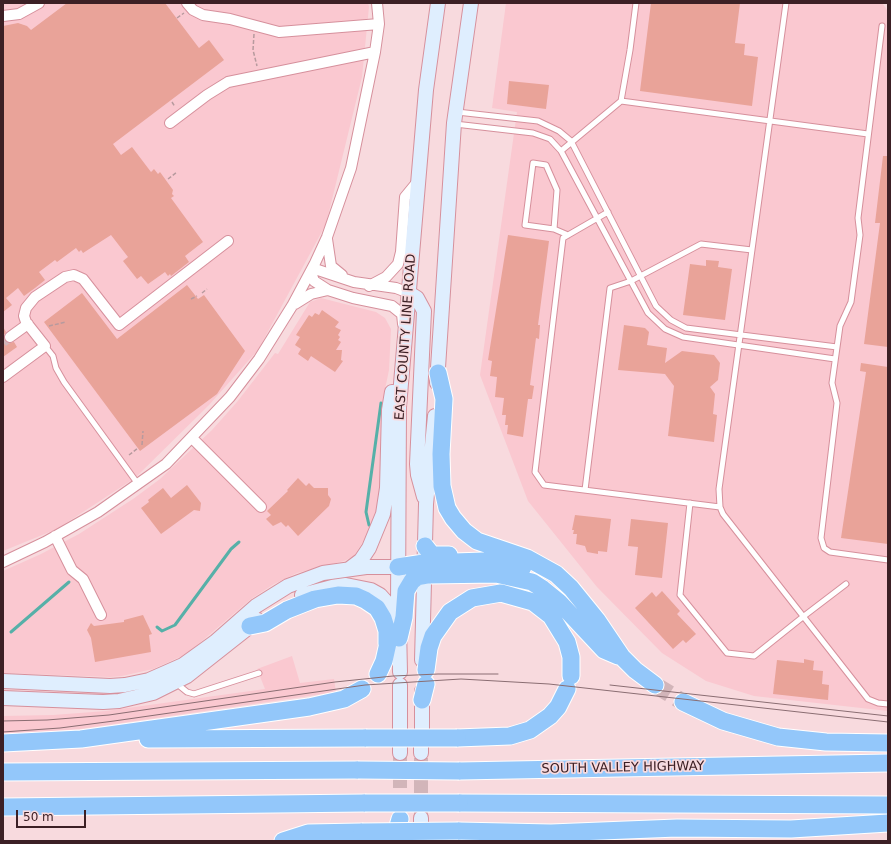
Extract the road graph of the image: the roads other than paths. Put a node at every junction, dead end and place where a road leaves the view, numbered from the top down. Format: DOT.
graph roads {
  1 [pos="38,3"];
  2 [pos="186,3"];
  3 [pos="377,3"];
  4 [pos="438,3"];
  5 [pos="471,3"];
  6 [pos="636,3"];
  7 [pos="786,3"];
  8 [pos="3,16"];
  9 [pos="378,24"];
  10 [pos="882,26"];
  11 [pos="375,52"];
  12 [pos="621,101"];
  13 [pos="455,118"];
  14 [pos="770,121"];
  15 [pos="170,123"];
  16 [pos="868,134"];
  17 [pos="571,141"];
  18 [pos="561,151"];
  19 [pos="418,180"];
  20 [pos="608,212"];
  21 [pos="597,218"];
  22 [pos="554,229"];
  23 [pos="568,235"];
  24 [pos="327,237"];
  25 [pos="228,241"];
  26 [pos="752,250"];
  27 [pos="311,272"];
  28 [pos="641,276"];
  29 [pos="631,281"];
  30 [pos="354,282"];
  31 [pos="370,286"];
  32 [pos="328,290"];
  33 [pos="409,293"];
  34 [pos="292,306"];
  35 [pos="28,324"];
  36 [pos="741,335"];
  37 [pos="10,337"];
  38 [pos="404,342"];
  39 [pos="45,346"];
  40 [pos="739,346"];
  41 [pos="837,347"];
  42 [pos="835,359"];
  43 [pos="402,372"];
  44 [pos="438,373"];
  45 [pos="3,377"];
  46 [pos="192,438"];
  47 [pos="138,484"];
  48 [pos="585,490"];
  49 [pos="690,503"];
  50 [pos="426,504"];
  51 [pos="261,507"];
  52 [pos="720,507"];
  53 [pos="55,536"];
  54 [pos="425,546"];
  55 [pos="888,560"];
  56 [pos="3,562"];
  57 [pos="398,567"];
  58 [pos="424,569"];
  59 [pos="349,570"];
  60 [pos="846,584"];
  61 [pos="396,609"];
  62 [pos="101,615"];
  63 [pos="804,616"];
  64 [pos="585,618"];
  65 [pos="250,626"];
  66 [pos="393,641"];
  67 [pos="622,658"];
  68 [pos="259,673"];
  69 [pos="378,674"];
  70 [pos="3,681"];
  71 [pos="424,682"];
  72 [pos="175,683"];
  73 [pos="655,685"];
  74 [pos="362,689"];
  75 [pos="3,698"];
  76 [pos="683,702"];
  77 [pos="888,704"];
  78 [pos="81,739"];
  79 [pos="3,743"];
  80 [pos="888,743"];
  81 [pos="400,744"];
  82 [pos="422,744"];
  83 [pos="888,763"];
  84 [pos="3,772"];
  85 [pos="888,805"];
  86 [pos="3,807"];
  87 [pos="888,823"];
  88 [pos="791,829"];
  89 [pos="283,841"];
  90 [pos="724,841"];
  1 -- 8 [label="street"];
  2 -- 9 [label="street"];
  3 -- 9 [label="street"];
  4 -- 19 [label="main road, EAST COUNTY LINE ROAD"];
  5 -- 13 [label="main road"];
  6 -- 12 [label="lane"];
  7 -- 14 [label="lane"];
  9 -- 11 [label="street"];
  10 -- 16 [label="lane"];
  11 -- 15 [label="street"];
  11 -- 24 [label="street"];
  12 -- 14 [label="lane"];
  12 -- 17 [label="lane"];
  13 -- 17 [label="lane"];
  13 -- 18 [label="lane"];
  13 -- 44 [label="main road"];
  14 -- 16 [label="lane"];
  14 -- 26 [label="lane"];
  16 -- 41 [label="lane"];
  17 -- 18 [label="lane"];
  17 -- 20 [label="lane"];
  18 -- 21 [label="lane"];
  19 -- 31 [label="street"];
  19 -- 33 [label="main road, EAST COUNTY LINE ROAD"];
  20 -- 21 [label="lane"];
  20 -- 28 [label="lane"];
  21 -- 23 [label="lane"];
  21 -- 29 [label="lane"];
  22 -- 22 [label="lane"];
  22 -- 23 [label="lane"];
  23 -- 48 [label="lane"];
  24 -- 27 [label="street"];
  24 -- 30 [label="street"];
  25 -- 35 [label="street"];
  26 -- 28 [label="lane"];
  26 -- 36 [label="lane"];
  27 -- 30 [label="street"];
  27 -- 32 [label="street"];
  27 -- 34 [label="street"];
  28 -- 29 [label="lane"];
  28 -- 36 [label="lane"];
  29 -- 40 [label="lane"];
  29 -- 48 [label="lane"];
  30 -- 31 [label="street"];
  31 -- 33 [label="street"];
  32 -- 34 [label="street"];
  32 -- 38 [label="street"];
  33 -- 38 [label="main road, EAST COUNTY LINE ROAD"];
  33 -- 50 [label="main road"];
  34 -- 46 [label="street"];
  35 -- 37 [label="street"];
  35 -- 39 [label="street"];
  36 -- 40 [label="lane"];
  36 -- 41 [label="lane"];
  38 -- 43 [label="main road, EAST COUNTY LINE ROAD"];
  39 -- 45 [label="street"];
  39 -- 47 [label="lane"];
  40 -- 42 [label="lane"];
  40 -- 52 [label="lane"];
  41 -- 42 [label="lane"];
  42 -- 55 [label="lane"];
  43 -- 57 [label="main road, EAST COUNTY LINE ROAD"];
  43 -- 59 [label="main road"];
  44 -- 50 [label="main road"];
  44 -- 67 [label="highway"];
  46 -- 47 [label="street"];
  46 -- 51 [label="street"];
  47 -- 53 [label="street"];
  48 -- 49 [label="lane"];
  49 -- 52 [label="lane"];
  49 -- 63 [label="lane"];
  50 -- 54 [label="main road"];
  52 -- 63 [label="lane"];
  53 -- 56 [label="street"];
  53 -- 62 [label="street"];
  54 -- 58 [label="main road"];
  54 -- 64 [label="highway"];
  57 -- 58 [label="highway"];
  57 -- 59 [label="main road"];
  57 -- 61 [label="main road, EAST COUNTY LINE ROAD"];
  58 -- 64 [label="highway"];
  58 -- 66 [label="highway"];
  58 -- 67 [label="highway"];
  58 -- 71 [label="main road"];
  59 -- 70 [label="main road"];
  60 -- 63 [label="lane"];
  61 -- 65 [label="main road"];
  61 -- 66 [label="highway"];
  63 -- 77 [label="lane"];
  64 -- 67 [label="highway"];
  65 -- 66 [label="highway"];
  65 -- 72 [label="main road"];
  66 -- 69 [label="highway"];
  66 -- 81 [label="main road"];
  67 -- 73 [label="highway"];
  68 -- 72 [label="lane"];
  71 -- 78 [label="highway, bridge"];
  71 -- 82 [label="main road"];
  72 -- 75 [label="main road"];
  74 -- 78 [label="highway"];
  76 -- 80 [label="highway"];
  78 -- 79 [label="highway"];
  83 -- 84 [label="highway, SOUTH VALLEY HIGHWAY, bridge"];
  85 -- 86 [label="highway, bridge"];
  87 -- 88 [label="highway"];
  88 -- 89 [label="highway, bridge"];
  88 -- 90 [label="highway"];
}
